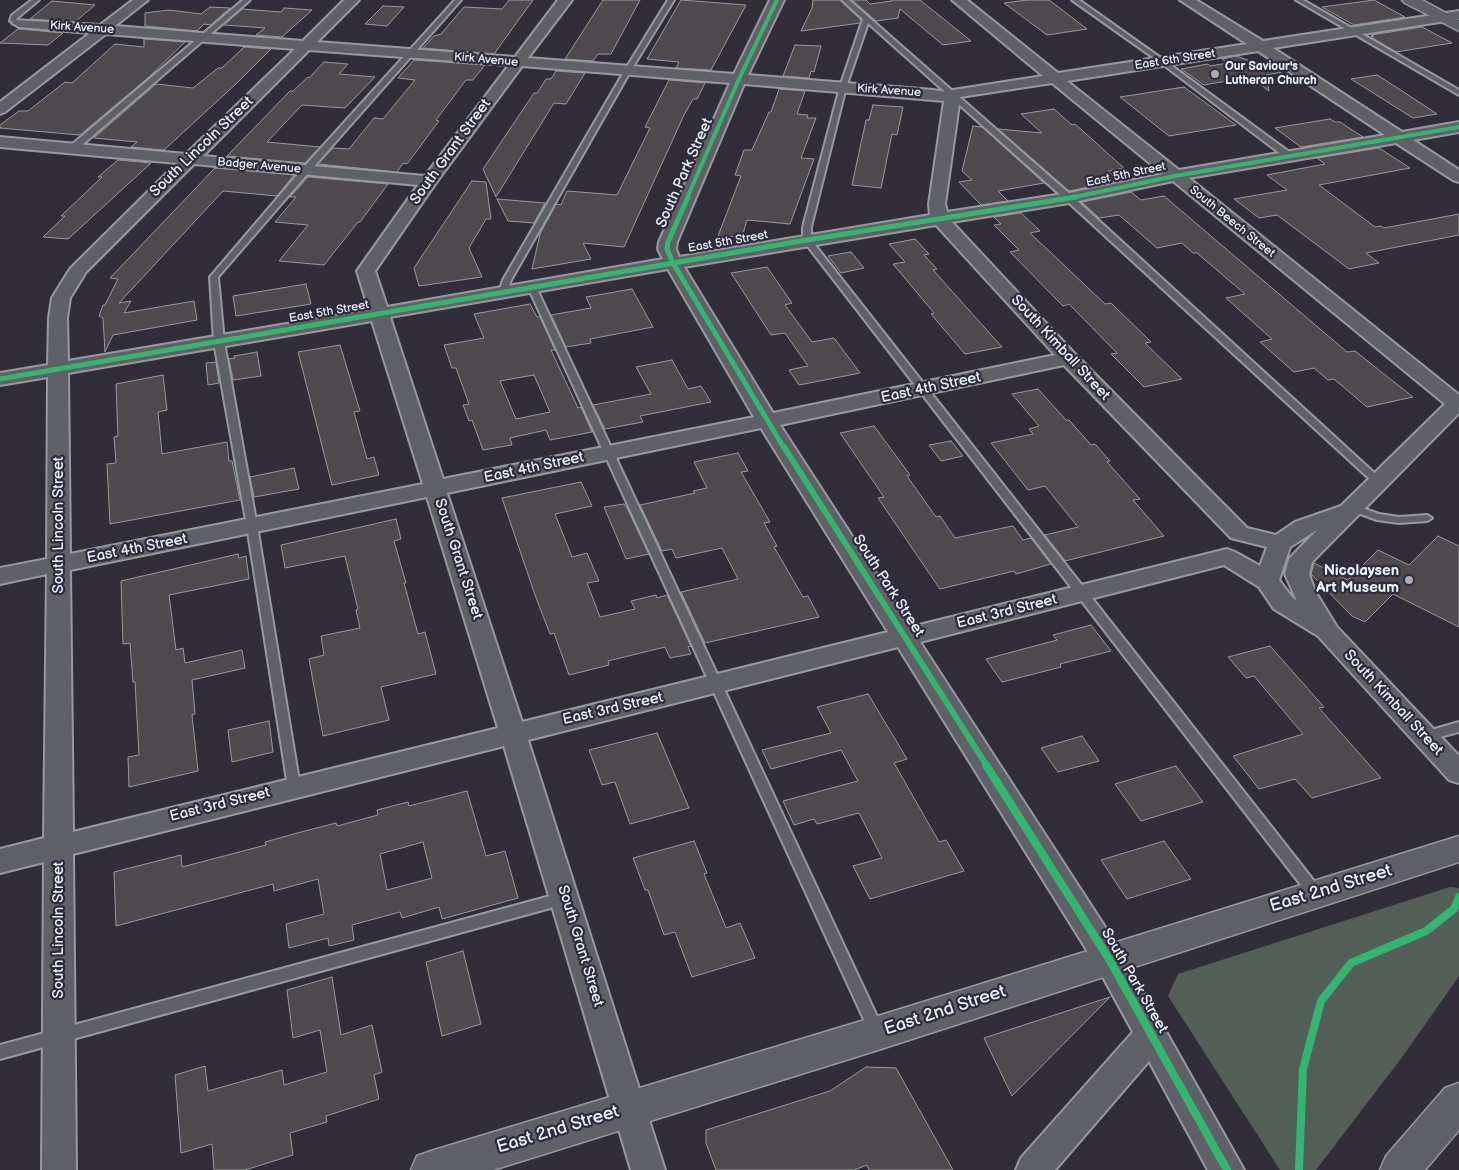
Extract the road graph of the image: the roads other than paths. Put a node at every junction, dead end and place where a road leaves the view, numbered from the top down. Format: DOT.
graph roads {
  1 [pos="36,0"];
  2 [pos="141,0"];
  3 [pos="247,0"];
  4 [pos="352,0"];
  5 [pos="458,0"];
  6 [pos="565,0"];
  7 [pos="671,0"];
  8 [pos="777,0"];
  9 [pos="846,0"];
  10 [pos="959,0"];
  11 [pos="1075,0"];
  12 [pos="1187,0"];
  13 [pos="1299,0"];
  14 [pos="1410,0"];
  15 [pos="1459,15"];
  16 [pos="1443,18"];
  17 [pos="866,19"];
  18 [pos="19,23"];
  19 [pos="1459,26"];
  20 [pos="102,29"];
  21 [pos="1356,32"];
  22 [pos="203,37"];
  23 [pos="308,45"];
  24 [pos="1262,47"];
  25 [pos="411,54"];
  26 [pos="518,62"];
  27 [pos="1163,62"];
  28 [pos="628,70"];
  29 [pos="1056,78"];
  30 [pos="739,79"];
  31 [pos="842,87"];
  32 [pos="1459,93"];
  33 [pos="952,96"];
  34 [pos="0,109"];
  35 [pos="1459,127"];
  36 [pos="1398,138"];
  37 [pos="0,142"];
  38 [pos="72,149"];
  39 [pos="1289,156"];
  40 [pos="188,160"];
  41 [pos="306,170"];
  42 [pos="1175,176"];
  43 [pos="1459,177"];
  44 [pos="429,182"];
  45 [pos="1069,198"];
  46 [pos="939,218"];
  47 [pos="807,240"];
  48 [pos="673,263"];
  49 [pos="532,287"];
  50 [pos="503,292"];
  51 [pos="379,315"];
  52 [pos="219,342"];
  53 [pos="1068,358"];
  54 [pos="60,369"];
  55 [pos="0,379"];
  56 [pos="925,390"];
  57 [pos="1458,403"];
  58 [pos="767,421"];
  59 [pos="608,452"];
  60 [pos="1378,481"];
  61 [pos="436,488"];
  62 [pos="1349,509"];
  63 [pos="1427,518"];
  64 [pos="252,526"];
  65 [pos="1239,533"];
  66 [pos="1280,542"];
  67 [pos="1227,557"];
  68 [pos="59,564"];
  69 [pos="0,576"];
  70 [pos="1267,581"];
  71 [pos="1083,592"];
  72 [pos="1328,633"];
  73 [pos="905,637"];
  74 [pos="717,684"];
  75 [pos="1459,727"];
  76 [pos="513,732"];
  77 [pos="1425,736"];
  78 [pos="1459,773"];
  79 [pos="294,787"];
  80 [pos="59,846"];
  81 [pos="1459,849"];
  82 [pos="0,861"];
  83 [pos="1316,894"];
  84 [pos="565,898"];
  85 [pos="1109,959"];
  86 [pos="878,1033"];
  87 [pos="59,1036"];
  88 [pos="1150,1036"];
  89 [pos="0,1052"];
  90 [pos="1459,1101"];
  91 [pos="629,1108"];
  92 [pos="59,1170"];
  93 [pos="430,1170"];
  94 [pos="648,1170"];
  95 [pos="1033,1170"];
  96 [pos="1227,1170"];
  97 [pos="1400,1170"];
  1 -- 18 [label="lane"];
  2 -- 20 [label="street"];
  3 -- 22 [label="lane"];
  4 -- 23 [label="street, South Lincoln Street"];
  5 -- 25 [label="lane"];
  6 -- 26 [label="street, South Grant Street"];
  7 -- 28 [label="lane"];
  8 -- 30 [label="street, South Park Street"];
  9 -- 17 [label="lane"];
  10 -- 29 [label="street, South Beech Street"];
  11 -- 27 [label="lane"];
  12 -- 24 [label="street"];
  13 -- 21 [label="lane"];
  14 -- 16 [label="main road"];
  15 -- 16 [label="street, East 6th Street"];
  16 -- 19 [label="main road"];
  16 -- 21 [label="street, East 6th Street"];
  17 -- 31 [label="lane"];
  17 -- 33 [label="lane"];
  18 -- 20 [label="street, Kirk Avenue"];
  20 -- 22 [label="street, Kirk Avenue"];
  20 -- 34 [label="street"];
  21 -- 24 [label="street, East 6th Street"];
  21 -- 32 [label="lane"];
  22 -- 23 [label="street, Kirk Avenue"];
  22 -- 38 [label="lane"];
  23 -- 25 [label="street, Kirk Avenue"];
  23 -- 40 [label="street, South Lincoln Street"];
  24 -- 27 [label="street, East 6th Street"];
  24 -- 36 [label="street"];
  25 -- 26 [label="street, Kirk Avenue"];
  25 -- 41 [label="lane"];
  26 -- 28 [label="street, Kirk Avenue"];
  26 -- 44 [label="street, South Grant Street"];
  27 -- 29 [label="street, East 6th Street"];
  27 -- 39 [label="lane"];
  28 -- 30 [label="street, Kirk Avenue"];
  28 -- 50 [label="lane"];
  29 -- 33 [label="street, East 6th Street"];
  29 -- 42 [label="street, South Beech Street"];
  30 -- 31 [label="street, Kirk Avenue"];
  30 -- 48 [label="street, South Park Street"];
  31 -- 33 [label="street, Kirk Avenue"];
  31 -- 47 [label="lane"];
  33 -- 45 [label="lane"];
  33 -- 46 [label="street"];
  35 -- 36 [label="street, East 5th Street"];
  36 -- 39 [label="street, East 5th Street"];
  36 -- 43 [label="street"];
  37 -- 38 [label="street, Badger Avenue"];
  38 -- 40 [label="street, Badger Avenue"];
  39 -- 42 [label="street, East 5th Street"];
  40 -- 41 [label="street, Badger Avenue"];
  40 -- 54 [label="street, South Lincoln Street"];
  41 -- 44 [label="street, Badger Avenue"];
  41 -- 52 [label="lane"];
  42 -- 45 [label="street, East 5th Street"];
  42 -- 57 [label="street, South Beech Street"];
  44 -- 51 [label="street, South Grant Street"];
  45 -- 46 [label="street, East 5th Street"];
  45 -- 60 [label="lane"];
  46 -- 47 [label="street, East 5th Street"];
  46 -- 53 [label="street, South Kimball Street"];
  47 -- 48 [label="street, East 5th Street"];
  47 -- 56 [label="lane"];
  48 -- 49 [label="street, East 5th Street"];
  48 -- 58 [label="street, South Park Street"];
  49 -- 50 [label="street, East 5th Street"];
  49 -- 59 [label="lane"];
  50 -- 51 [label="street, East 5th Street"];
  51 -- 52 [label="street, East 5th Street"];
  51 -- 61 [label="street, South Grant Street"];
  52 -- 54 [label="street, East 5th Street"];
  52 -- 64 [label="lane"];
  53 -- 56 [label="street, East 4th Street"];
  53 -- 65 [label="street, South Kimball Street"];
  54 -- 55 [label="street, East 5th Street"];
  54 -- 68 [label="street, South Lincoln Street"];
  56 -- 58 [label="street, East 4th Street"];
  56 -- 71 [label="lane"];
  57 -- 60 [label="street"];
  58 -- 59 [label="street, East 4th Street"];
  58 -- 73 [label="street, South Park Street"];
  59 -- 61 [label="street, East 4th Street"];
  59 -- 74 [label="lane"];
  60 -- 62 [label="street"];
  61 -- 64 [label="street, East 4th Street"];
  61 -- 76 [label="street, South Grant Street"];
  62 -- 63 [label="lane"];
  62 -- 66 [label="street"];
  62 -- 72 [label="street"];
  64 -- 68 [label="street, East 4th Street"];
  64 -- 79 [label="lane"];
  65 -- 66 [label="street"];
  65 -- 67 [label="street"];
  66 -- 70 [label="street"];
  67 -- 70 [label="street"];
  67 -- 71 [label="street, East 3rd Street"];
  68 -- 69 [label="street, East 4th Street"];
  68 -- 80 [label="street, South Lincoln Street"];
  70 -- 72 [label="street"];
  71 -- 73 [label="street, East 3rd Street"];
  71 -- 83 [label="lane"];
  72 -- 77 [label="street, South Kimball Street"];
  73 -- 74 [label="street, East 3rd Street"];
  73 -- 85 [label="street, South Park Street"];
  74 -- 76 [label="street, East 3rd Street"];
  74 -- 86 [label="lane"];
  75 -- 77 [label="lane"];
  76 -- 79 [label="street, East 3rd Street"];
  76 -- 84 [label="street, South Grant Street"];
  77 -- 78 [label="street, South Kimball Street"];
  79 -- 80 [label="street, East 3rd Street"];
  80 -- 82 [label="street, East 3rd Street"];
  80 -- 87 [label="street, South Lincoln Street"];
  81 -- 83 [label="main road, East 2nd Street"];
  83 -- 85 [label="main road, East 2nd Street"];
  84 -- 87 [label="lane"];
  84 -- 91 [label="street, South Grant Street"];
  85 -- 86 [label="main road, East 2nd Street"];
  85 -- 88 [label="street, South Park Street"];
  86 -- 91 [label="main road, East 2nd Street"];
  87 -- 89 [label="lane"];
  87 -- 92 [label="street, South Lincoln Street"];
  88 -- 95 [label="street"];
  88 -- 96 [label="street, South Park Street"];
  90 -- 97 [label="main road"];
  91 -- 93 [label="main road, East 2nd Street"];
  91 -- 94 [label="street, South Grant Street"];
}
